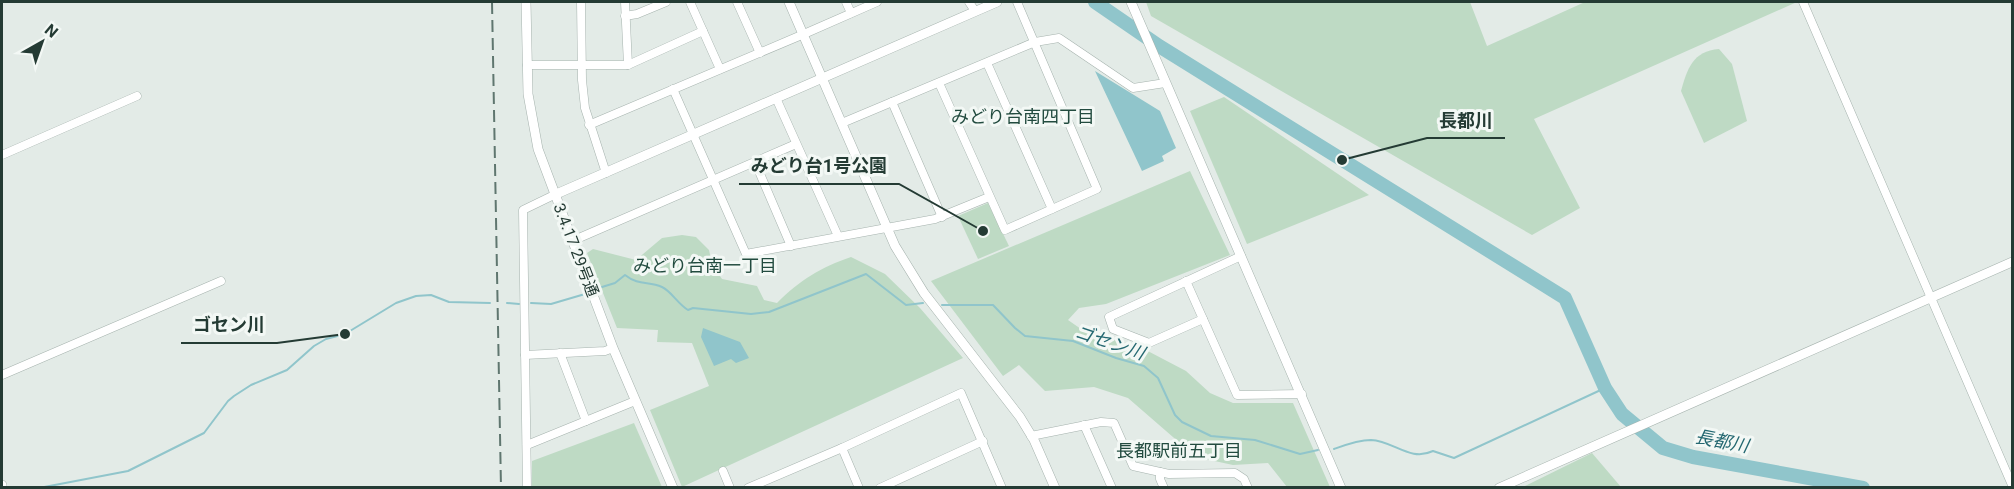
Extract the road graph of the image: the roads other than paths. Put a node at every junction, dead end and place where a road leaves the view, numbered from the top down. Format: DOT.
graph roads {
  1 [pos="526,2"];
  2 [pos="581,2"];
  3 [pos="625,2"];
  4 [pos="666,2"];
  5 [pos="690,2"];
  6 [pos="737,2"];
  7 [pos="789,2"];
  8 [pos="846,2"];
  9 [pos="877,2"];
  10 [pos="969,2"];
  11 [pos="997,2"];
  12 [pos="1017,2"];
  13 [pos="1131,2"];
  14 [pos="1803,2"];
  15 [pos="975,11"];
  16 [pos="851,13"];
  17 [pos="625,16"];
  18 [pos="703,31"];
  19 [pos="804,34"];
  20 [pos="1035,42"];
  21 [pos="760,53"];
  22 [pos="987,63"];
  23 [pos="628,65"];
  24 [pos="527,66"];
  25 [pos="582,66"];
  26 [pos="720,69"];
  27 [pos="823,77"];
  28 [pos="939,83"];
  29 [pos="1165,83"];
  30 [pos="673,89"];
  31 [pos="137,96"];
  32 [pos="776,98"];
  33 [pos="892,102"];
  34 [pos="842,123"];
  35 [pos="589,125"];
  36 [pos="693,135"];
  37 [pos="796,144"];
  38 [pos="2,155"];
  39 [pos="755,162"];
  40 [pos="606,173"];
  41 [pos="713,180"];
  42 [pos="554,195"];
  43 [pos="989,197"];
  44 [pos="1052,209"];
  45 [pos="942,217"];
  46 [pos="887,227"];
  47 [pos="838,236"];
  48 [pos="572,242"];
  49 [pos="791,246"];
  50 [pos="1241,256"];
  51 [pos="2013,262"];
  52 [pos="221,281"];
  53 [pos="1186,281"];
  54 [pos="1931,298"];
  55 [pos="1203,320"];
  56 [pos="614,348"];
  57 [pos="560,353"];
  58 [pos="525,355"];
  59 [pos="2,375"];
  60 [pos="1302,394"];
  61 [pos="635,401"];
  62 [pos="586,421"];
  63 [pos="1084,425"];
  64 [pos="1031,436"];
  65 [pos="983,441"];
  66 [pos="527,445"];
  67 [pos="842,448"];
  68 [pos="723,471"];
  69 [pos="1160,472"];
  70 [pos="2013,484"];
  71 [pos="527,488"];
  72 [pos="673,488"];
  73 [pos="730,488"];
  74 [pos="748,488"];
  75 [pos="859,488"];
  76 [pos="880,488"];
  77 [pos="1002,488"];
  78 [pos="1055,488"];
  79 [pos="1112,488"];
  80 [pos="1164,488"];
  81 [pos="1248,488"];
  82 [pos="1341,488"];
  83 [pos="1499,488"];
  1 -- 24 [label="street, 3.4.17 29号通"];
  2 -- 25 [label="street"];
  3 -- 17 [label="street"];
  4 -- 17 [label="street"];
  5 -- 18 [label="street"];
  6 -- 21 [label="street"];
  7 -- 19 [label="street"];
  8 -- 16 [label="street"];
  9 -- 16 [label="street"];
  10 -- 15 [label="street"];
  11 -- 15 [label="street"];
  12 -- 20 [label="street"];
  13 -- 29 [label="street"];
  14 -- 54 [label="street"];
  15 -- 27 [label="street"];
  16 -- 19 [label="street"];
  17 -- 23 [label="street"];
  18 -- 23 [label="street"];
  18 -- 26 [label="street"];
  19 -- 21 [label="street"];
  19 -- 27 [label="street"];
  20 -- 22 [label="street"];
  20 -- 29 [label="street"];
  20 -- 44 [label="street"];
  21 -- 26 [label="street"];
  22 -- 28 [label="street"];
  22 -- 44 [label="street"];
  23 -- 25 [label="street"];
  24 -- 25 [label="street"];
  24 -- 42 [label="street, 3.4.17 29号通"];
  25 -- 35 [label="street"];
  26 -- 30 [label="street"];
  27 -- 32 [label="street"];
  27 -- 34 [label="street"];
  28 -- 33 [label="street"];
  28 -- 43 [label="street"];
  29 -- 50 [label="street"];
  30 -- 35 [label="street"];
  30 -- 36 [label="street"];
  31 -- 38 [label="street"];
  32 -- 36 [label="street"];
  32 -- 37 [label="street"];
  33 -- 34 [label="street"];
  33 -- 45 [label="street"];
  34 -- 46 [label="street"];
  35 -- 40 [label="street"];
  36 -- 40 [label="street"];
  36 -- 41 [label="street"];
  37 -- 39 [label="street"];
  37 -- 47 [label="street"];
  39 -- 41 [label="street"];
  39 -- 49 [label="street"];
  40 -- 42 [label="street"];
  41 -- 48 [label="street"];
  41 -- 49 [label="street"];
  42 -- 48 [label="street, 3.4.17 29号通"];
  42 -- 58 [label="street"];
  43 -- 44 [label="street"];
  43 -- 45 [label="street"];
  45 -- 46 [label="street"];
  46 -- 47 [label="street"];
  46 -- 64 [label="street"];
  47 -- 49 [label="street"];
  48 -- 56 [label="street, 3.4.17 29号通"];
  50 -- 53 [label="street"];
  50 -- 60 [label="street"];
  51 -- 54 [label="street"];
  52 -- 59 [label="street"];
  53 -- 55 [label="street"];
  53 -- 55 [label="street"];
  54 -- 70 [label="street"];
  54 -- 83 [label="street"];
  55 -- 60 [label="street"];
  56 -- 57 [label="street"];
  56 -- 61 [label="street, 3.4.17 29号通"];
  57 -- 58 [label="street"];
  57 -- 62 [label="street"];
  58 -- 66 [label="street"];
  60 -- 82 [label="street"];
  61 -- 62 [label="street"];
  61 -- 72 [label="street, 3.4.17 29号通"];
  62 -- 66 [label="street"];
  63 -- 64 [label="street"];
  63 -- 69 [label="street"];
  63 -- 79 [label="street"];
  64 -- 78 [label="street"];
  65 -- 67 [label="street"];
  65 -- 76 [label="street"];
  65 -- 77 [label="street"];
  66 -- 71 [label="street"];
  67 -- 74 [label="street"];
  67 -- 75 [label="street"];
  68 -- 73 [label="street"];
  69 -- 80 [label="street"];
  69 -- 81 [label="street"];
}
